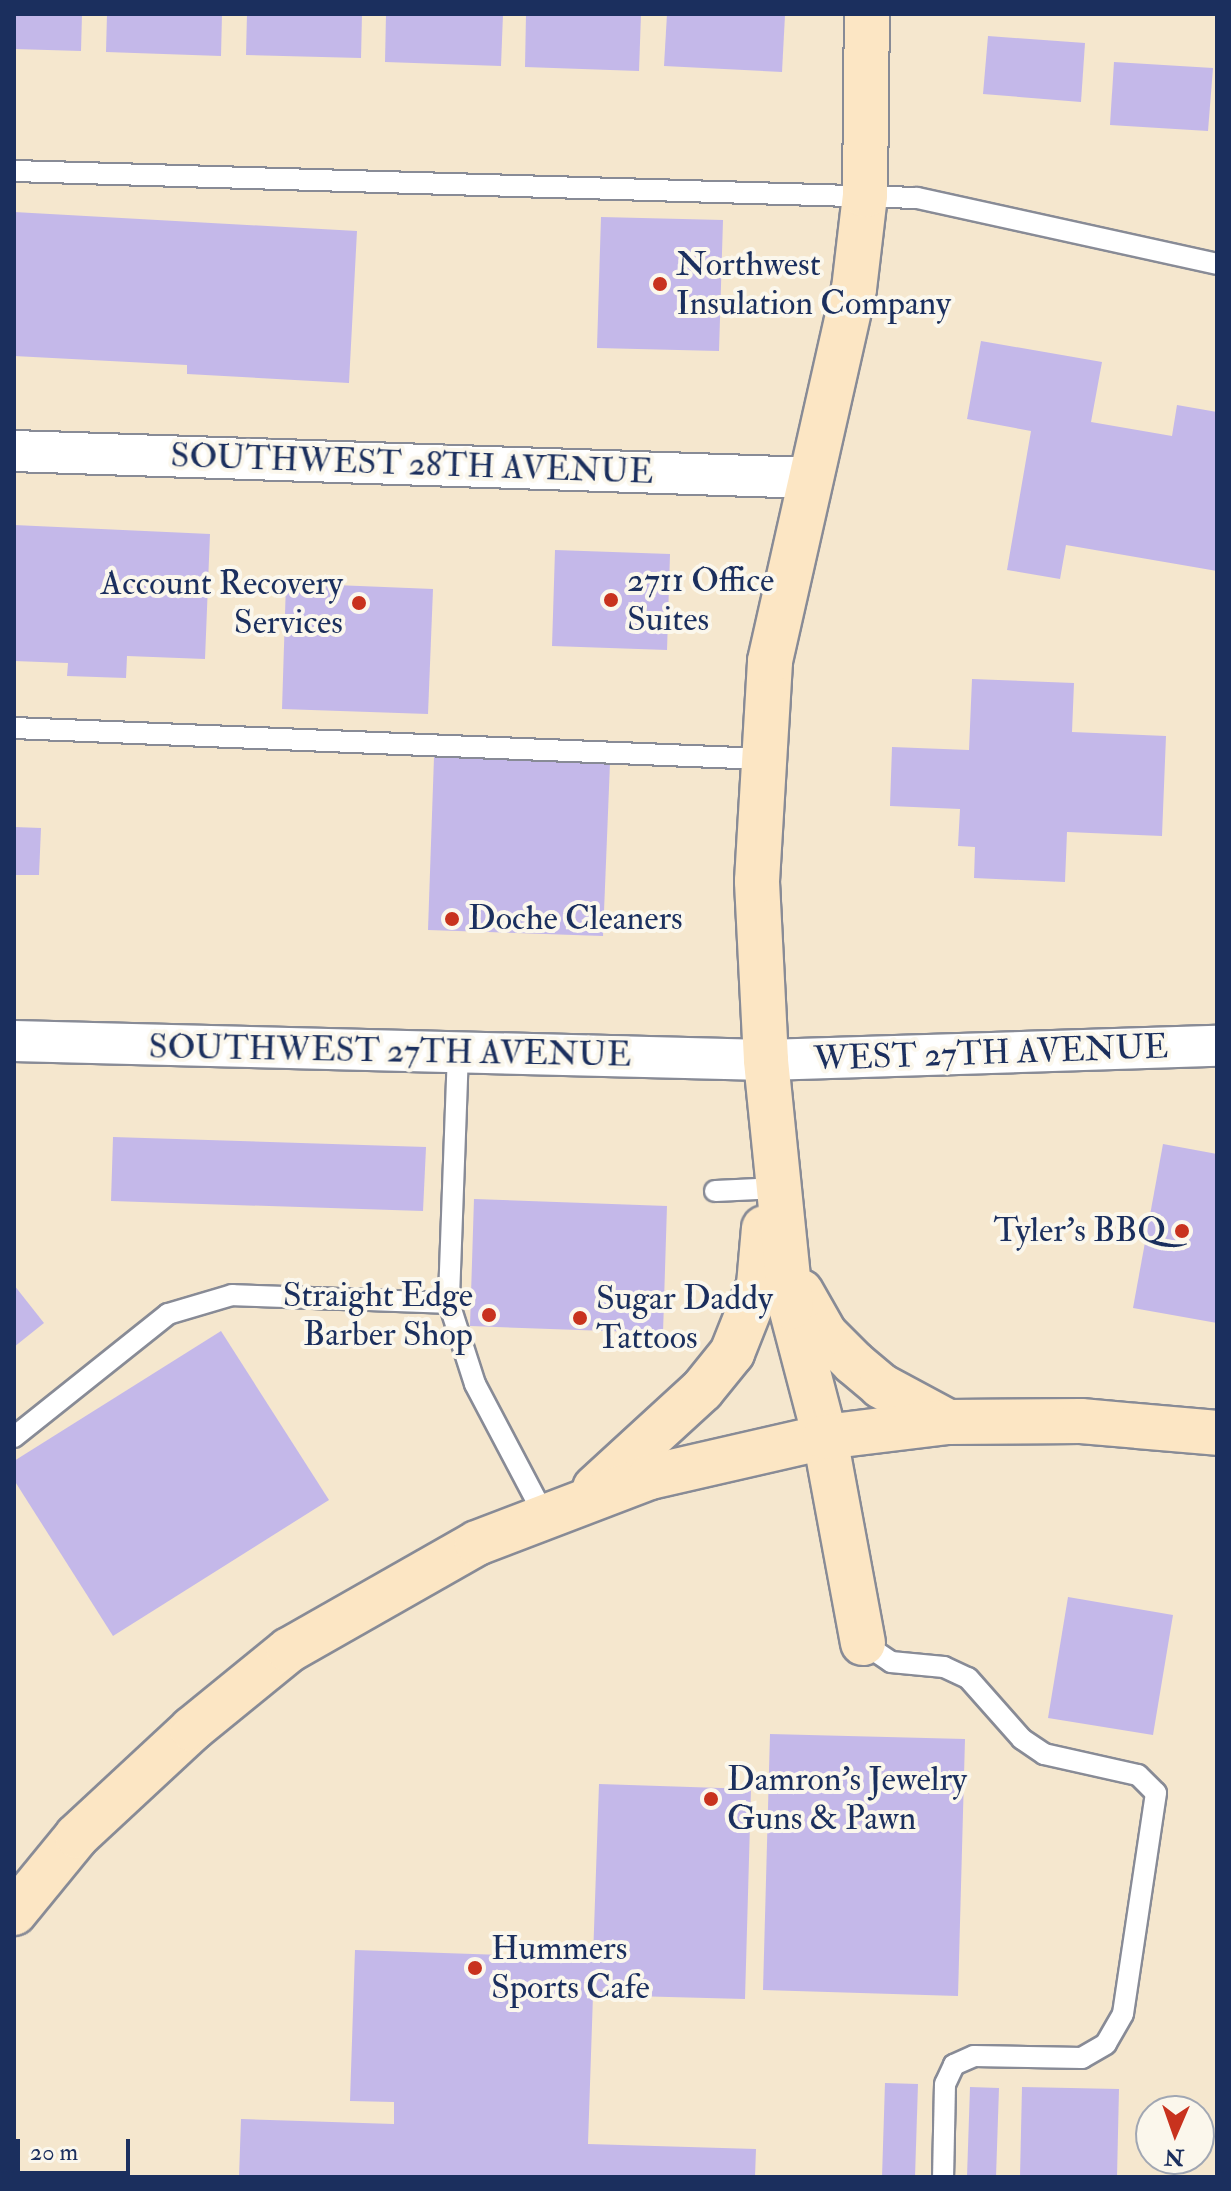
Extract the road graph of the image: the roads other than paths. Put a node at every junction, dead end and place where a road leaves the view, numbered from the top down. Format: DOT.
graph roads {
  1 [pos="867,14"];
  2 [pos="14,171"];
  3 [pos="865,195"];
  4 [pos="1217,264"];
  5 [pos="14,451"];
  6 [pos="811,478"];
  7 [pos="14,728"];
  8 [pos="764,759"];
  9 [pos="14,1041"];
  10 [pos="1217,1046"];
  11 [pos="458,1052"];
  12 [pos="766,1060"];
  13 [pos="774,1188"];
  14 [pos="715,1191"];
  15 [pos="787,1268"];
  16 [pos="449,1303"];
  17 [pos="948,1422"];
  18 [pos="1217,1433"];
  19 [pos="14,1437"];
  20 [pos="825,1437"];
  21 [pos="561,1511"];
  22 [pos="863,1643"];
  23 [pos="14,1913"];
  24 [pos="943,2177"];
  1 -- 3 [label="main road"];
  2 -- 3 [label="lane"];
  3 -- 4 [label="lane"];
  3 -- 6 [label="main road"];
  5 -- 6 [label="street, SOUTHWEST 28TH AVENUE"];
  6 -- 8 [label="main road"];
  7 -- 8 [label="lane"];
  8 -- 12 [label="main road"];
  9 -- 11 [label="street, SOUTHWEST 27TH AVENUE"];
  10 -- 12 [label="street, WEST 27TH AVENUE"];
  11 -- 12 [label="street, SOUTHWEST 27TH AVENUE"];
  11 -- 16 [label="lane"];
  12 -- 13 [label="main road"];
  13 -- 14 [label="lane"];
  13 -- 15 [label="main road"];
  13 -- 21 [label="main road"];
  15 -- 17 [label="main road"];
  15 -- 20 [label="main road"];
  16 -- 19 [label="lane"];
  16 -- 21 [label="lane"];
  17 -- 18 [label="main road"];
  17 -- 20 [label="main road"];
  20 -- 21 [label="main road"];
  20 -- 22 [label="main road"];
  21 -- 23 [label="main road"];
  22 -- 24 [label="lane"];
}
